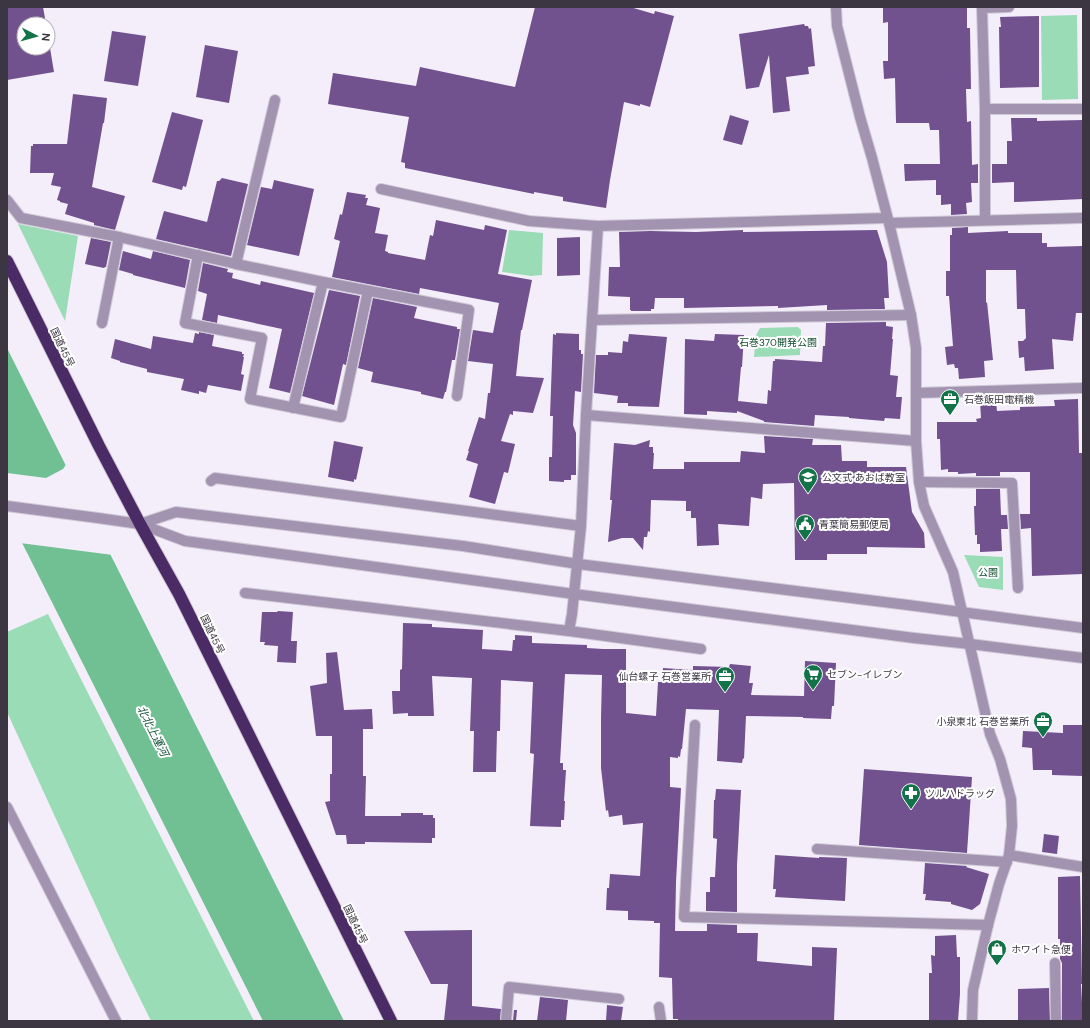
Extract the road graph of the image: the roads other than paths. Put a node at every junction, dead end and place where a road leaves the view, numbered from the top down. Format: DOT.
graph roads {
  1 [pos="836,7"];
  2 [pos="1009,7"];
  3 [pos="275,100"];
  4 [pos="985,109"];
  5 [pos="1083,109"];
  6 [pos="381,189"];
  7 [pos="7,200"];
  8 [pos="1083,218"];
  9 [pos="888,220"];
  10 [pos="985,220"];
  11 [pos="598,226"];
  12 [pos="119,237"];
  13 [pos="198,255"];
  14 [pos="7,261"];
  15 [pos="236,264"];
  16 [pos="323,282"];
  17 [pos="368,291"];
  18 [pos="910,315"];
  19 [pos="592,320"];
  20 [pos="102,324"];
  21 [pos="1083,388"];
  22 [pos="916,393"];
  23 [pos="456,396"];
  24 [pos="293,408"];
  25 [pos="586,415"];
  26 [pos="916,441"];
  27 [pos="211,481"];
  28 [pos="919,482"];
  29 [pos="7,506"];
  30 [pos="140,524"];
  31 [pos="581,526"];
  32 [pos="578,564"];
  33 [pos="1018,588"];
  34 [pos="245,593"];
  35 [pos="574,594"];
  36 [pos="963,612"];
  37 [pos="1083,628"];
  38 [pos="569,631"];
  39 [pos="970,644"];
  40 [pos="701,648"];
  41 [pos="1083,658"];
  42 [pos="695,725"];
  43 [pos="7,807"];
  44 [pos="818,849"];
  45 [pos="1008,859"];
  46 [pos="1083,867"];
  47 [pos="988,925"];
  48 [pos="1055,963"];
  49 [pos="620,999"];
  50 [pos="659,1008"];
  51 [pos="116,1021"];
  52 [pos="391,1021"];
  53 [pos="506,1021"];
  54 [pos="661,1021"];
  55 [pos="972,1021"];
  56 [pos="1056,1021"];
  1 -- 9 [label="street"];
  2 -- 4 [label="street"];
  3 -- 15 [label="street"];
  4 -- 5 [label="street"];
  4 -- 10 [label="street"];
  6 -- 11 [label="street"];
  7 -- 12 [label="street"];
  8 -- 10 [label="street"];
  9 -- 10 [label="street"];
  9 -- 11 [label="street"];
  9 -- 18 [label="street"];
  11 -- 19 [label="street"];
  12 -- 13 [label="street"];
  12 -- 20 [label="street"];
  13 -- 15 [label="street"];
  13 -- 24 [label="street"];
  14 -- 30 [label="highway, 国道45号"];
  15 -- 16 [label="street"];
  16 -- 17 [label="street"];
  16 -- 24 [label="street"];
  17 -- 23 [label="street"];
  17 -- 24 [label="street"];
  18 -- 19 [label="street"];
  18 -- 22 [label="street"];
  19 -- 25 [label="street"];
  21 -- 22 [label="street"];
  22 -- 26 [label="street"];
  25 -- 26 [label="street"];
  25 -- 31 [label="street"];
  26 -- 28 [label="street"];
  27 -- 31 [label="street"];
  28 -- 33 [label="street"];
  28 -- 36 [label="street"];
  29 -- 30 [label="street"];
  30 -- 32 [label="street"];
  30 -- 35 [label="street"];
  30 -- 52 [label="highway, 国道45号"];
  31 -- 32 [label="street"];
  32 -- 35 [label="street"];
  32 -- 36 [label="street"];
  34 -- 38 [label="street"];
  35 -- 38 [label="street"];
  35 -- 39 [label="street"];
  36 -- 37 [label="street"];
  36 -- 39 [label="street"];
  38 -- 40 [label="street"];
  39 -- 41 [label="street"];
  39 -- 45 [label="street"];
  42 -- 47 [label="street"];
  43 -- 51 [label="street"];
  44 -- 45 [label="street"];
  45 -- 46 [label="street"];
  45 -- 47 [label="street"];
  47 -- 55 [label="street"];
  48 -- 56 [label="street"];
  49 -- 53 [label="street"];
  50 -- 54 [label="street"];
}
